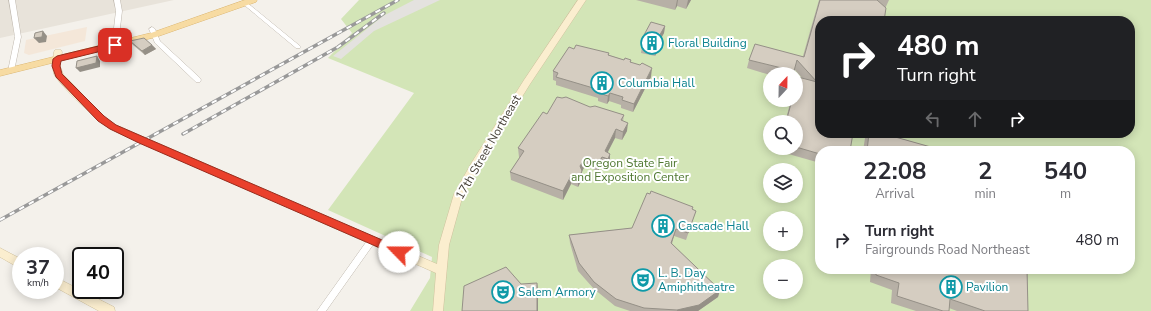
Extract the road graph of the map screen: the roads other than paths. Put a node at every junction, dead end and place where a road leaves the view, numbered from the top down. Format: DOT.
graph roads {
  1 [pos="12,0"];
  2 [pos="117,0"];
  3 [pos="582,0"];
  4 [pos="245,1"];
  5 [pos="153,32"];
  6 [pos="116,42"];
  7 [pos="298,47"];
  8 [pos="58,55"];
  9 [pos="0,67"];
  10 [pos="12,67"];
  11 [pos="0,74"];
  12 [pos="198,80"];
  13 [pos="372,240"];
  14 [pos="0,252"];
  15 [pos="12,259"];
  16 [pos="441,270"];
  17 [pos="64,287"];
  18 [pos="110,311"];
  19 [pos="321,311"];
  20 [pos="438,311"];
  1 -- 10 [label="street"];
  2 -- 6 [label="street"];
  3 -- 16 [label="street, 17th Street Northeast"];
  4 -- 5 [label="main road"];
  4 -- 7 [label="street"];
  5 -- 6 [label="main road"];
  5 -- 12 [label="street"];
  6 -- 8 [label="main road"];
  8 -- 10 [label="main road"];
  8 -- 13 [label="street"];
  9 -- 10 [label="main road"];
  10 -- 11 [label="main road"];
  13 -- 16 [label="street"];
  13 -- 19 [label="street"];
  14 -- 15 [label="street"];
  16 -- 20 [label="street, 17th Street Northeast"];
  17 -- 18 [label="street"];
}
